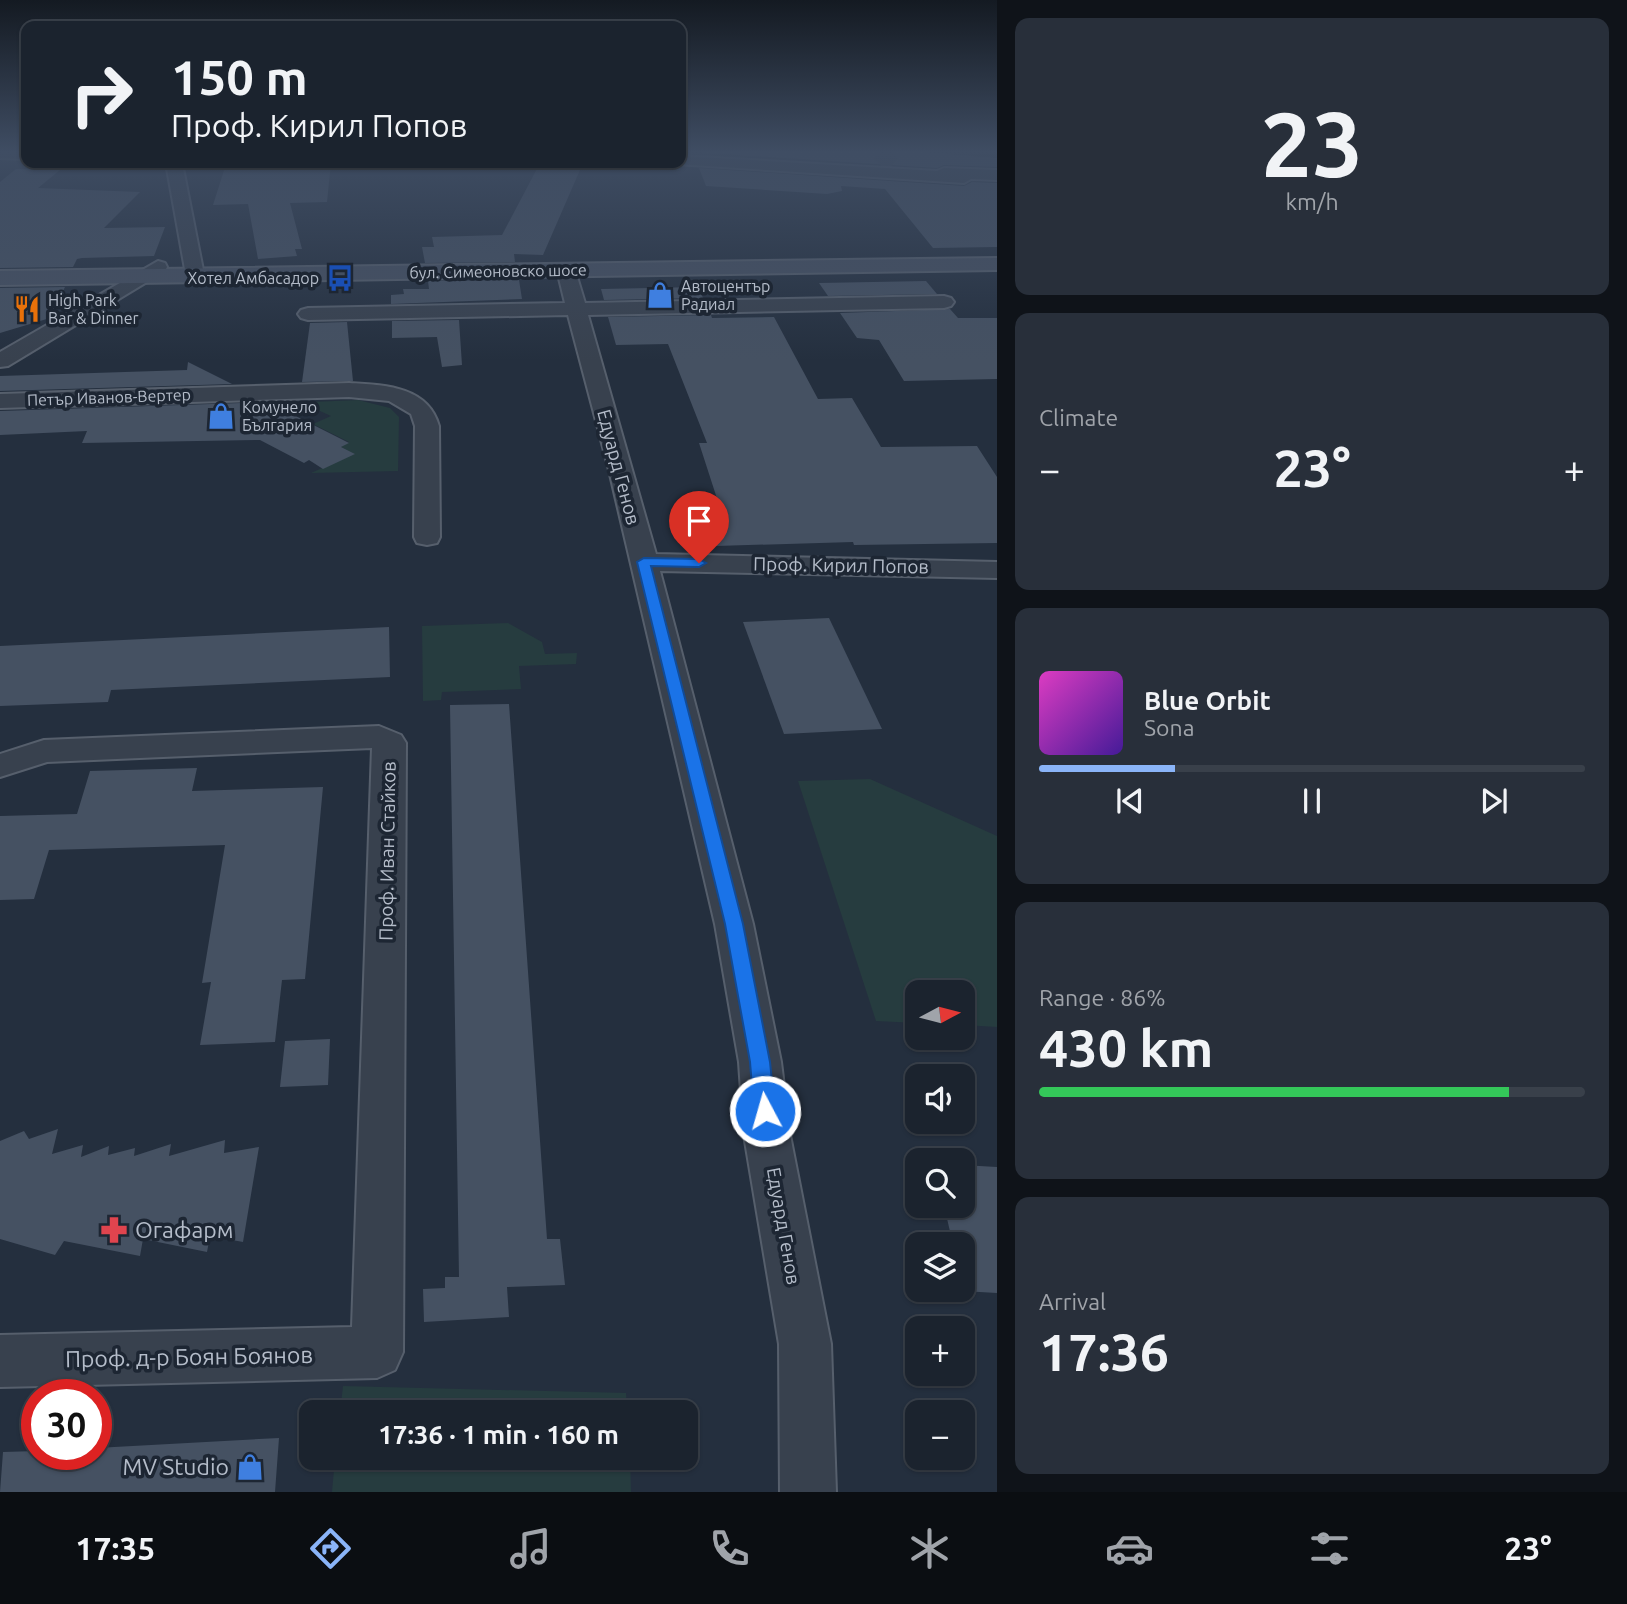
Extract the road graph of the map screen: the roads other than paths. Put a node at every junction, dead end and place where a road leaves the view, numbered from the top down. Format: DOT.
graph roads {
  1 [pos="186,222"];
  2 [pos="997,257"];
  3 [pos="997,264"];
  4 [pos="0,270"];
  5 [pos="195,270"];
  6 [pos="566,270"];
  7 [pos="152,271"];
  8 [pos="0,278"];
  9 [pos="944,302"];
  10 [pos="578,308"];
  11 [pos="308,314"];
  12 [pos="0,361"];
  13 [pos="0,401"];
  14 [pos="427,537"];
  15 [pos="644,562"];
  16 [pos="997,570"];
  17 [pos="0,765"];
  18 [pos="377,1352"];
  19 [pos="0,1361"];
  20 [pos="808,1492"];
  1 -- 5 [label="street"];
  2 -- 5 [label="main road, бул. Симеоновско шосе"];
  3 -- 6 [label="main road, бул. Симеоновско шосе"];
  4 -- 7 [label="main road, бул. Симеоновско шосе"];
  5 -- 6 [label="main road, бул. Симеоновско шосе"];
  5 -- 7 [label="main road, бул. Симеоновско шосе"];
  6 -- 10 [label="street, Едуард Генов"];
  7 -- 8 [label="main road, бул. Симеоновско шосе"];
  7 -- 12 [label="street"];
  9 -- 10 [label="street"];
  10 -- 11 [label="street"];
  10 -- 15 [label="street, Едуард Генов"];
  13 -- 14 [label="street, Петър Иванов-Вертер"];
  15 -- 16 [label="street, Проф. Кирил Попов"];
  15 -- 20 [label="street, Едуард Генов"];
  17 -- 18 [label="street, Проф. Иван Стайков"];
  18 -- 19 [label="street, Проф. д-р Боян Боянов"];
}
